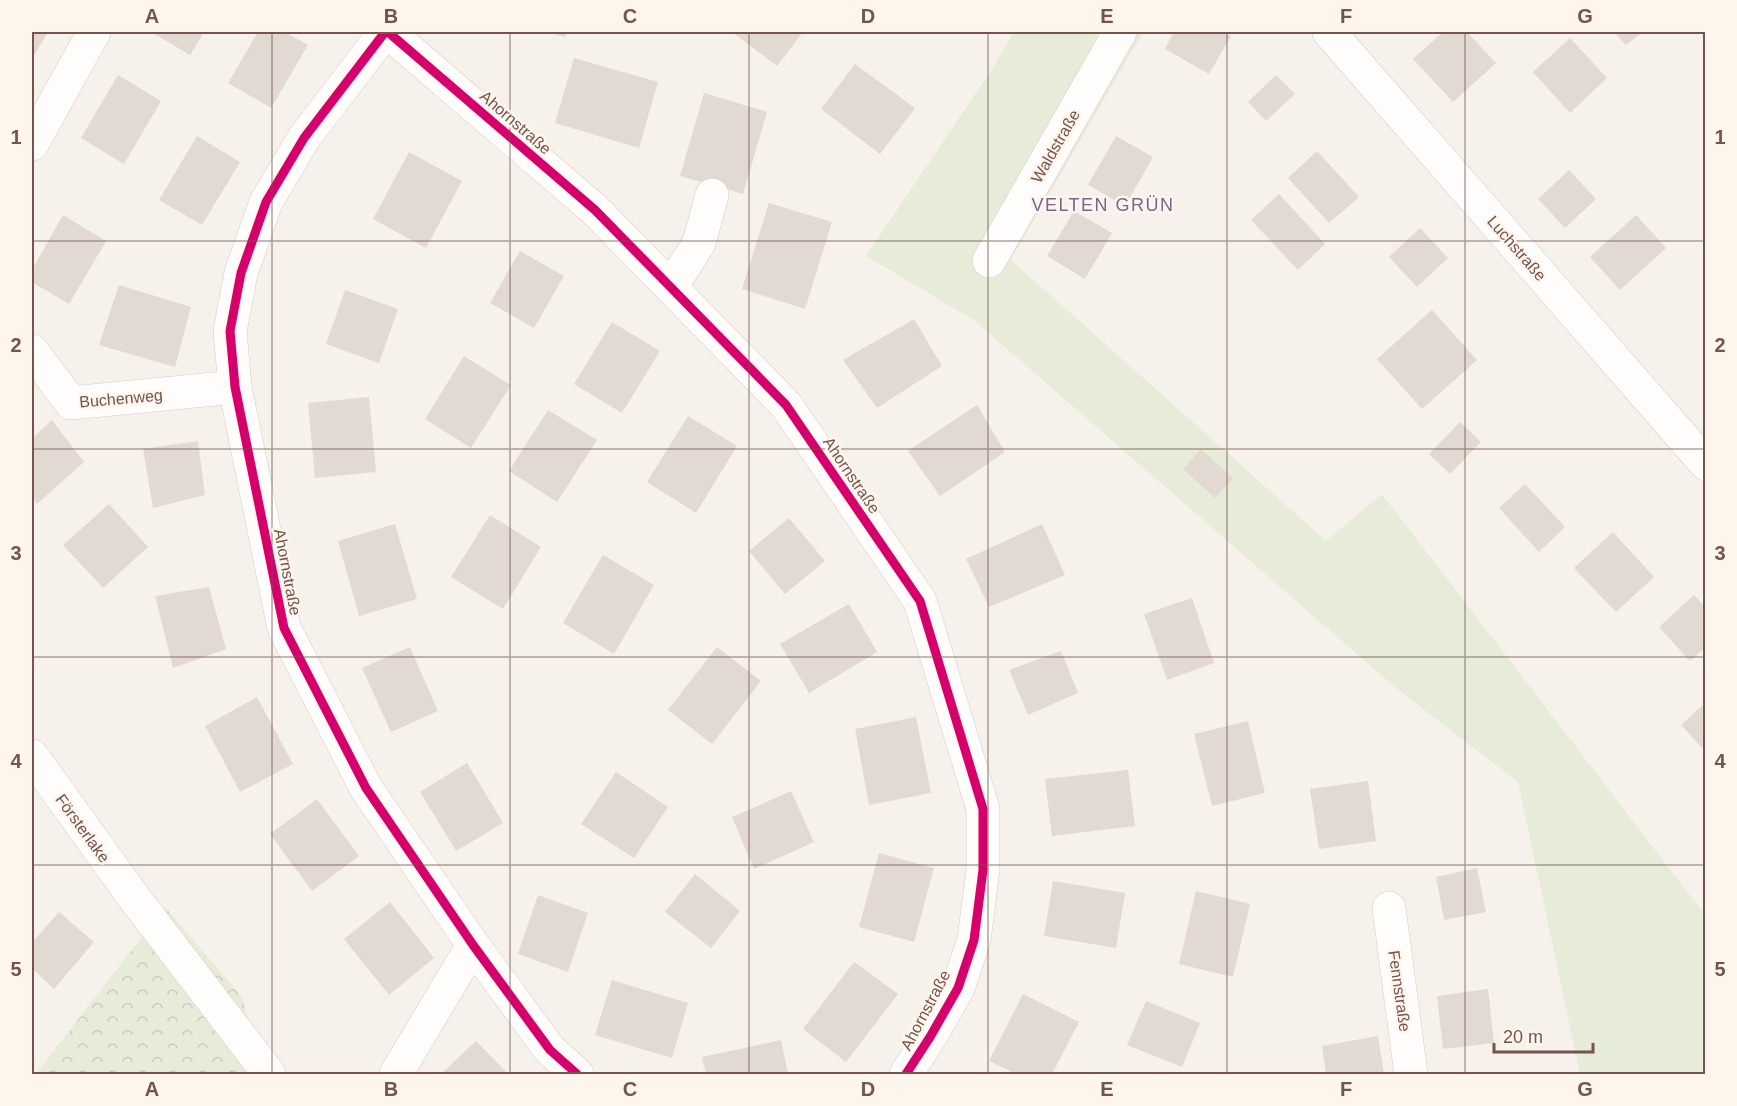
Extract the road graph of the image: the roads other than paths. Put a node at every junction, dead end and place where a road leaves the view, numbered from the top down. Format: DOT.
graph roads {
  1 [pos="94,32"];
  2 [pos="387,32"];
  3 [pos="1120,32"];
  4 [pos="1329,32"];
  5 [pos="32,144"];
  6 [pos="712,195"];
  7 [pos="989,261"];
  8 [pos="671,287"];
  9 [pos="32,351"];
  10 [pos="236,387"];
  11 [pos="1706,464"];
  12 [pos="32,756"];
  13 [pos="1389,908"];
  14 [pos="473,945"];
  15 [pos="269,1074"];
  16 [pos="396,1074"];
  17 [pos="577,1074"];
  18 [pos="906,1074"];
  19 [pos="1411,1074"];
  1 -- 5 [label="street"];
  2 -- 8 [label="street, Ahornstraße"];
  2 -- 10 [label="street, Ahornstraße"];
  3 -- 7 [label="street, Waldstraße"];
  4 -- 11 [label="street, Luchstraße"];
  6 -- 8 [label="street"];
  8 -- 18 [label="street, Ahornstraße"];
  9 -- 10 [label="street, Buchenweg"];
  10 -- 14 [label="street, Ahornstraße"];
  12 -- 15 [label="street, Försterlake"];
  13 -- 19 [label="street, Fennstraße"];
  14 -- 16 [label="street"];
  14 -- 17 [label="street, Ahornstraße"];
}
